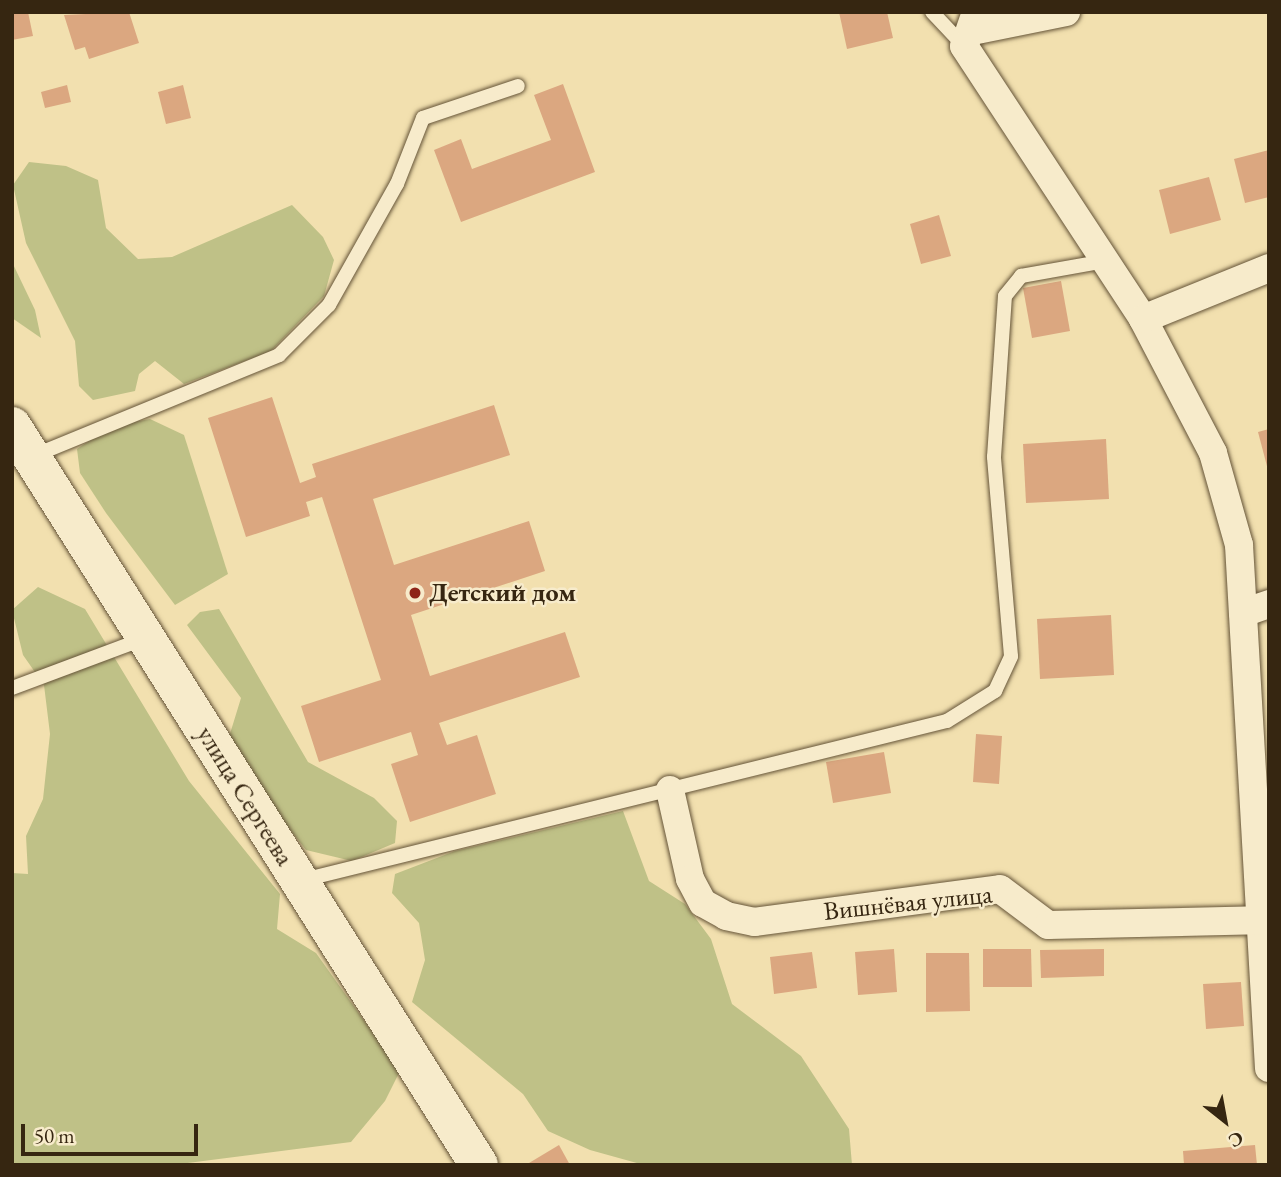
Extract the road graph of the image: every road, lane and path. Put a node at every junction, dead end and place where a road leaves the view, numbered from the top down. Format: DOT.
graph roads {
  1 [pos="932,12"];
  2 [pos="1066,12"];
  3 [pos="970,30"];
  4 [pos="518,86"];
  5 [pos="1105,261"];
  6 [pos="1269,268"];
  7 [pos="1143,318"];
  8 [pos="22,442"];
  9 [pos="1256,608"];
  10 [pos="145,638"];
  11 [pos="12,688"];
  12 [pos="670,790"];
  13 [pos="299,881"];
  14 [pos="1266,920"];
  15 [pos="1269,1068"];
  16 [pos="479,1165"];
  1 -- 3 [label="lane"];
  2 -- 3 [label="street"];
  3 -- 5 [label="street"];
  4 -- 8 [label="lane"];
  5 -- 7 [label="street"];
  5 -- 12 [label="lane"];
  6 -- 7 [label="street"];
  7 -- 9 [label="street"];
  8 -- 10 [label="main road, улица Сергеева"];
  9 -- 14 [label="street"];
  10 -- 11 [label="lane"];
  10 -- 13 [label="main road, улица Сергеева"];
  12 -- 13 [label="lane"];
  12 -- 14 [label="street, Вишнёвая улица"];
  13 -- 16 [label="main road, улица Сергеева"];
  14 -- 15 [label="street"];
}
